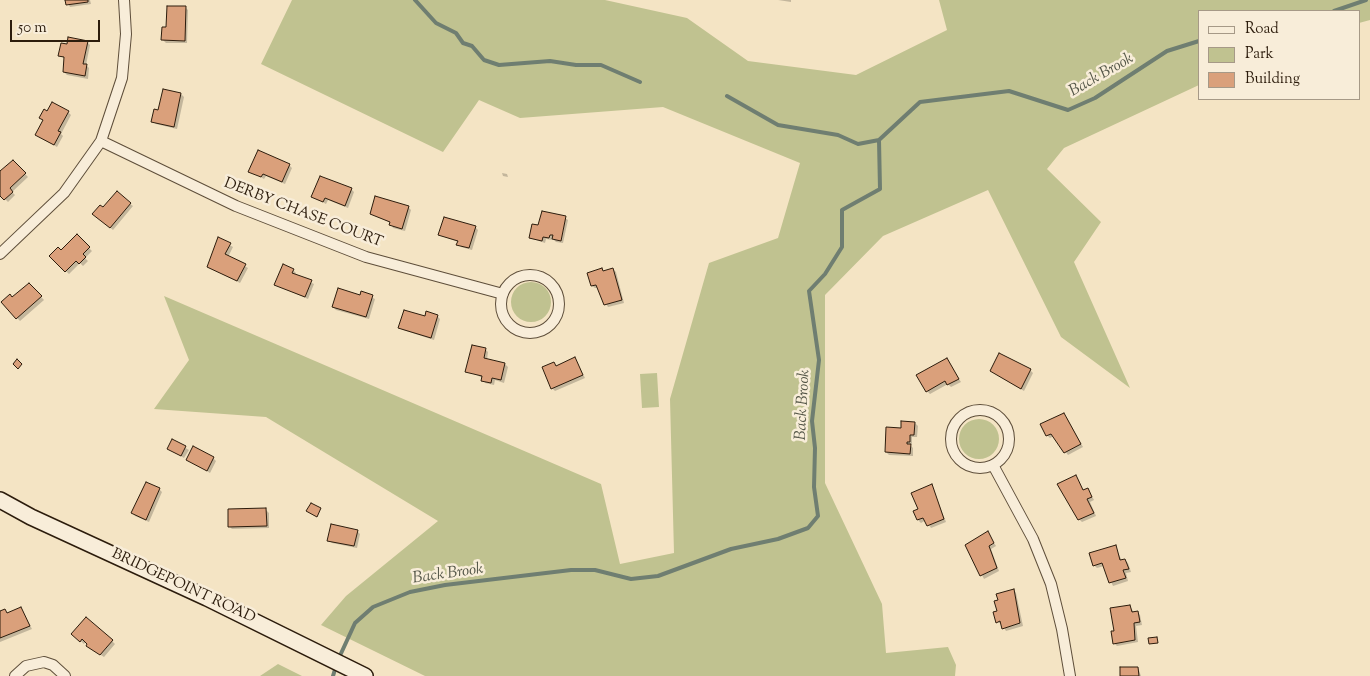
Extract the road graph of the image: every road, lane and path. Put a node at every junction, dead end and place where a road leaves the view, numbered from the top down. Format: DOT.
graph roads {
  1 [pos="124,0"];
  2 [pos="101,141"];
  3 [pos="0,254"];
  4 [pos="503,294"];
  5 [pos="994,465"];
  6 [pos="0,500"];
  7 [pos="360,673"];
  8 [pos="15,676"];
  9 [pos="64,676"];
  10 [pos="1070,676"];
  1 -- 2 [label="street"];
  2 -- 3 [label="street"];
  2 -- 4 [label="street, DERBY CHASE COURT"];
  4 -- 4 [label="street"];
  5 -- 5 [label="street"];
  5 -- 10 [label="street"];
  6 -- 7 [label="street, BRIDGEPOINT ROAD"];
  8 -- 9 [label="street"];
}
